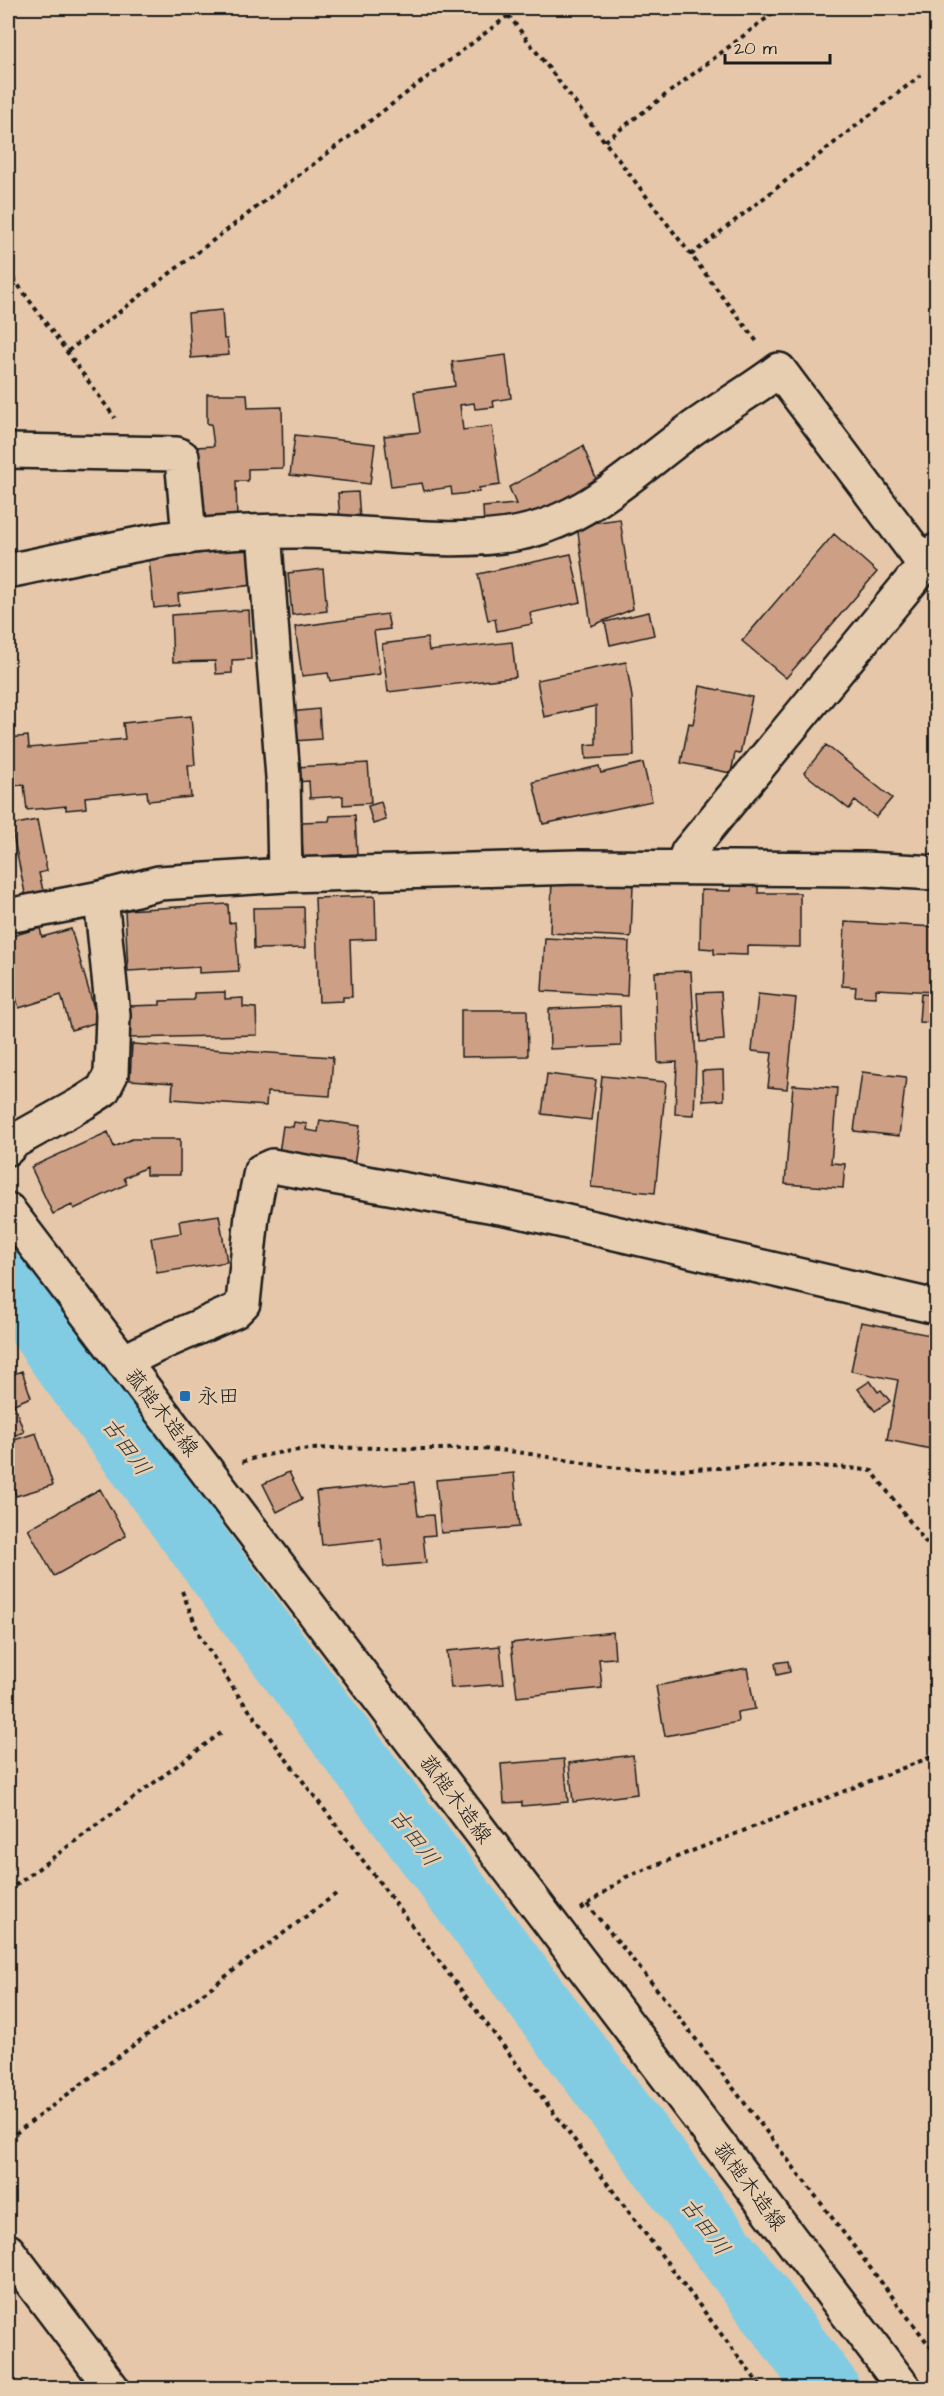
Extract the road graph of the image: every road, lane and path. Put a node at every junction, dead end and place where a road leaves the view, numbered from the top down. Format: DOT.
graph roads {
  1 [pos="503,8"];
  2 [pos="780,8"];
  3 [pos="509,15"];
  4 [pos="921,75"];
  5 [pos="605,141"];
  6 [pos="691,255"];
  7 [pos="8,271"];
  8 [pos="68,351"];
  9 [pos="779,370"];
  10 [pos="8,451"];
  11 [pos="133,452"];
  12 [pos="264,532"];
  13 [pos="189,537"];
  14 [pos="931,558"];
  15 [pos="8,571"];
  16 [pos="682,867"];
  17 [pos="936,873"];
  18 [pos="285,875"];
  19 [pos="101,898"];
  20 [pos="18,914"];
  21 [pos="8,1148"];
  22 [pos="8,1210"];
  23 [pos="936,1307"];
  24 [pos="123,1362"];
  25 [pos="211,1475"];
  26 [pos="936,1556"];
  27 [pos="182,1591"];
  28 [pos="14,1639"];
  29 [pos="8,1644"];
  30 [pos="221,1733"];
  31 [pos="936,1755"];
  32 [pos="8,1891"];
  33 [pos="336,1894"];
  34 [pos="587,1904"];
  35 [pos="555,1929"];
  36 [pos="8,2139"];
  37 [pos="8,2251"];
  38 [pos="936,2354"];
  39 [pos="112,2388"];
  40 [pos="762,2388"];
  41 [pos="904,2388"];
  1 -- 3 [label="path"];
  2 -- 5 [label="path"];
  3 -- 5 [label="path"];
  3 -- 8 [label="path"];
  4 -- 6 [label="path"];
  5 -- 6 [label="path"];
  6 -- 9 [label="path"];
  7 -- 8 [label="path"];
  8 -- 11 [label="path"];
  9 -- 12 [label="street"];
  9 -- 14 [label="street"];
  10 -- 11 [label="street"];
  11 -- 13 [label="street"];
  12 -- 13 [label="street"];
  12 -- 18 [label="street"];
  13 -- 15 [label="street"];
  14 -- 16 [label="street"];
  16 -- 17 [label="street"];
  16 -- 18 [label="street"];
  18 -- 19 [label="street"];
  19 -- 20 [label="street"];
  19 -- 21 [label="street"];
  22 -- 24 [label="street, 菰槌木造線"];
  23 -- 24 [label="street"];
  24 -- 25 [label="street, 菰槌木造線"];
  25 -- 26 [label="path"];
  25 -- 35 [label="street, 菰槌木造線"];
  27 -- 40 [label="path"];
  28 -- 29 [label="path"];
  30 -- 32 [label="path"];
  31 -- 34 [label="path"];
  33 -- 36 [label="path"];
  34 -- 35 [label="path"];
  34 -- 38 [label="path"];
  35 -- 41 [label="street, 菰槌木造線"];
  37 -- 39 [label="street"];
}
